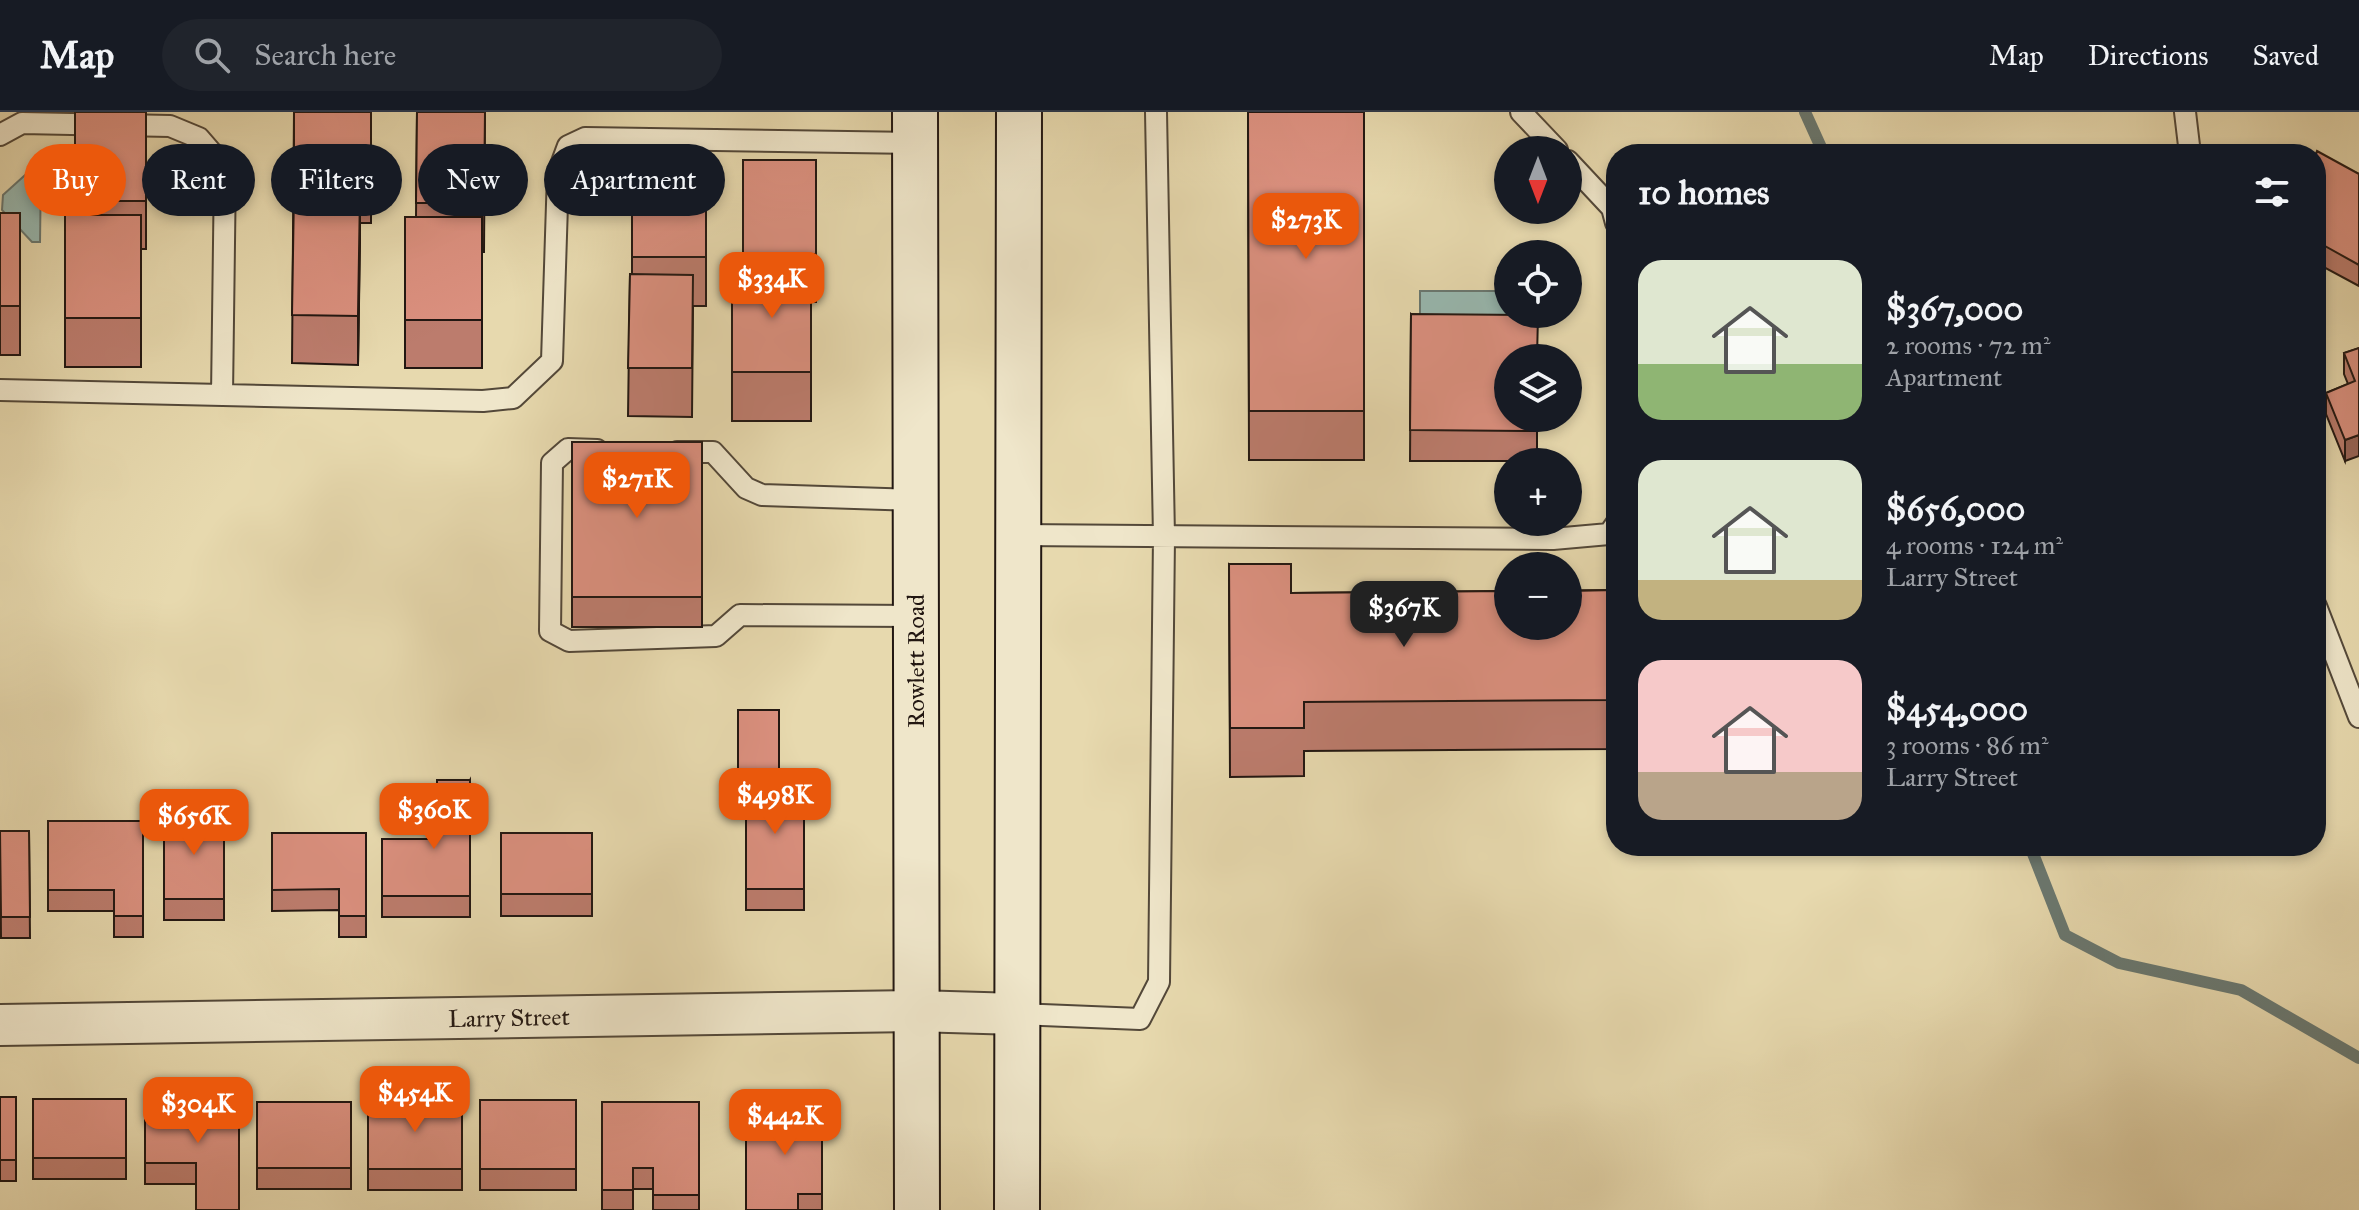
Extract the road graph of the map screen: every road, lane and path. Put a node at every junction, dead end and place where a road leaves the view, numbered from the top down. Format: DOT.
graph roads {
  1 [pos="1019,112"];
  2 [pos="1156,112"];
  3 [pos="1521,112"];
  4 [pos="2185,112"];
  5 [pos="916,128"];
  6 [pos="0,135"];
  7 [pos="1544,136"];
  8 [pos="2189,144"];
  9 [pos="1582,176"];
  10 [pos="1606,202"];
  11 [pos="0,390"];
  12 [pos="222,395"];
  13 [pos="611,450"];
  14 [pos="655,451"];
  15 [pos="916,500"];
  16 [pos="1606,534"];
  17 [pos="1020,535"];
  18 [pos="1164,537"];
  19 [pos="916,616"];
  20 [pos="2326,632"];
  21 [pos="2359,717"];
  22 [pos="915,1011"];
  23 [pos="1018,1014"];
  24 [pos="0,1025"];
  25 [pos="917,1210"];
  26 [pos="1017,1210"];
  1 -- 17 [label="main road"];
  2 -- 18 [label="lane"];
  3 -- 7 [label="lane"];
  4 -- 8 [label="lane"];
  5 -- 12 [label="lane"];
  5 -- 15 [label="main road, Rowlett Road"];
  6 -- 12 [label="lane"];
  9 -- 10 [label="lane"];
  11 -- 12 [label="lane"];
  13 -- 19 [label="lane"];
  14 -- 15 [label="lane"];
  15 -- 19 [label="main road, Rowlett Road"];
  16 -- 18 [label="lane"];
  17 -- 18 [label="lane"];
  17 -- 23 [label="main road"];
  18 -- 23 [label="lane"];
  19 -- 22 [label="main road, Rowlett Road"];
  20 -- 21 [label="lane"];
  22 -- 23 [label="street, Larry Street"];
  22 -- 24 [label="street, Larry Street"];
  22 -- 25 [label="main road, Rowlett Road"];
  23 -- 26 [label="main road"];
}
